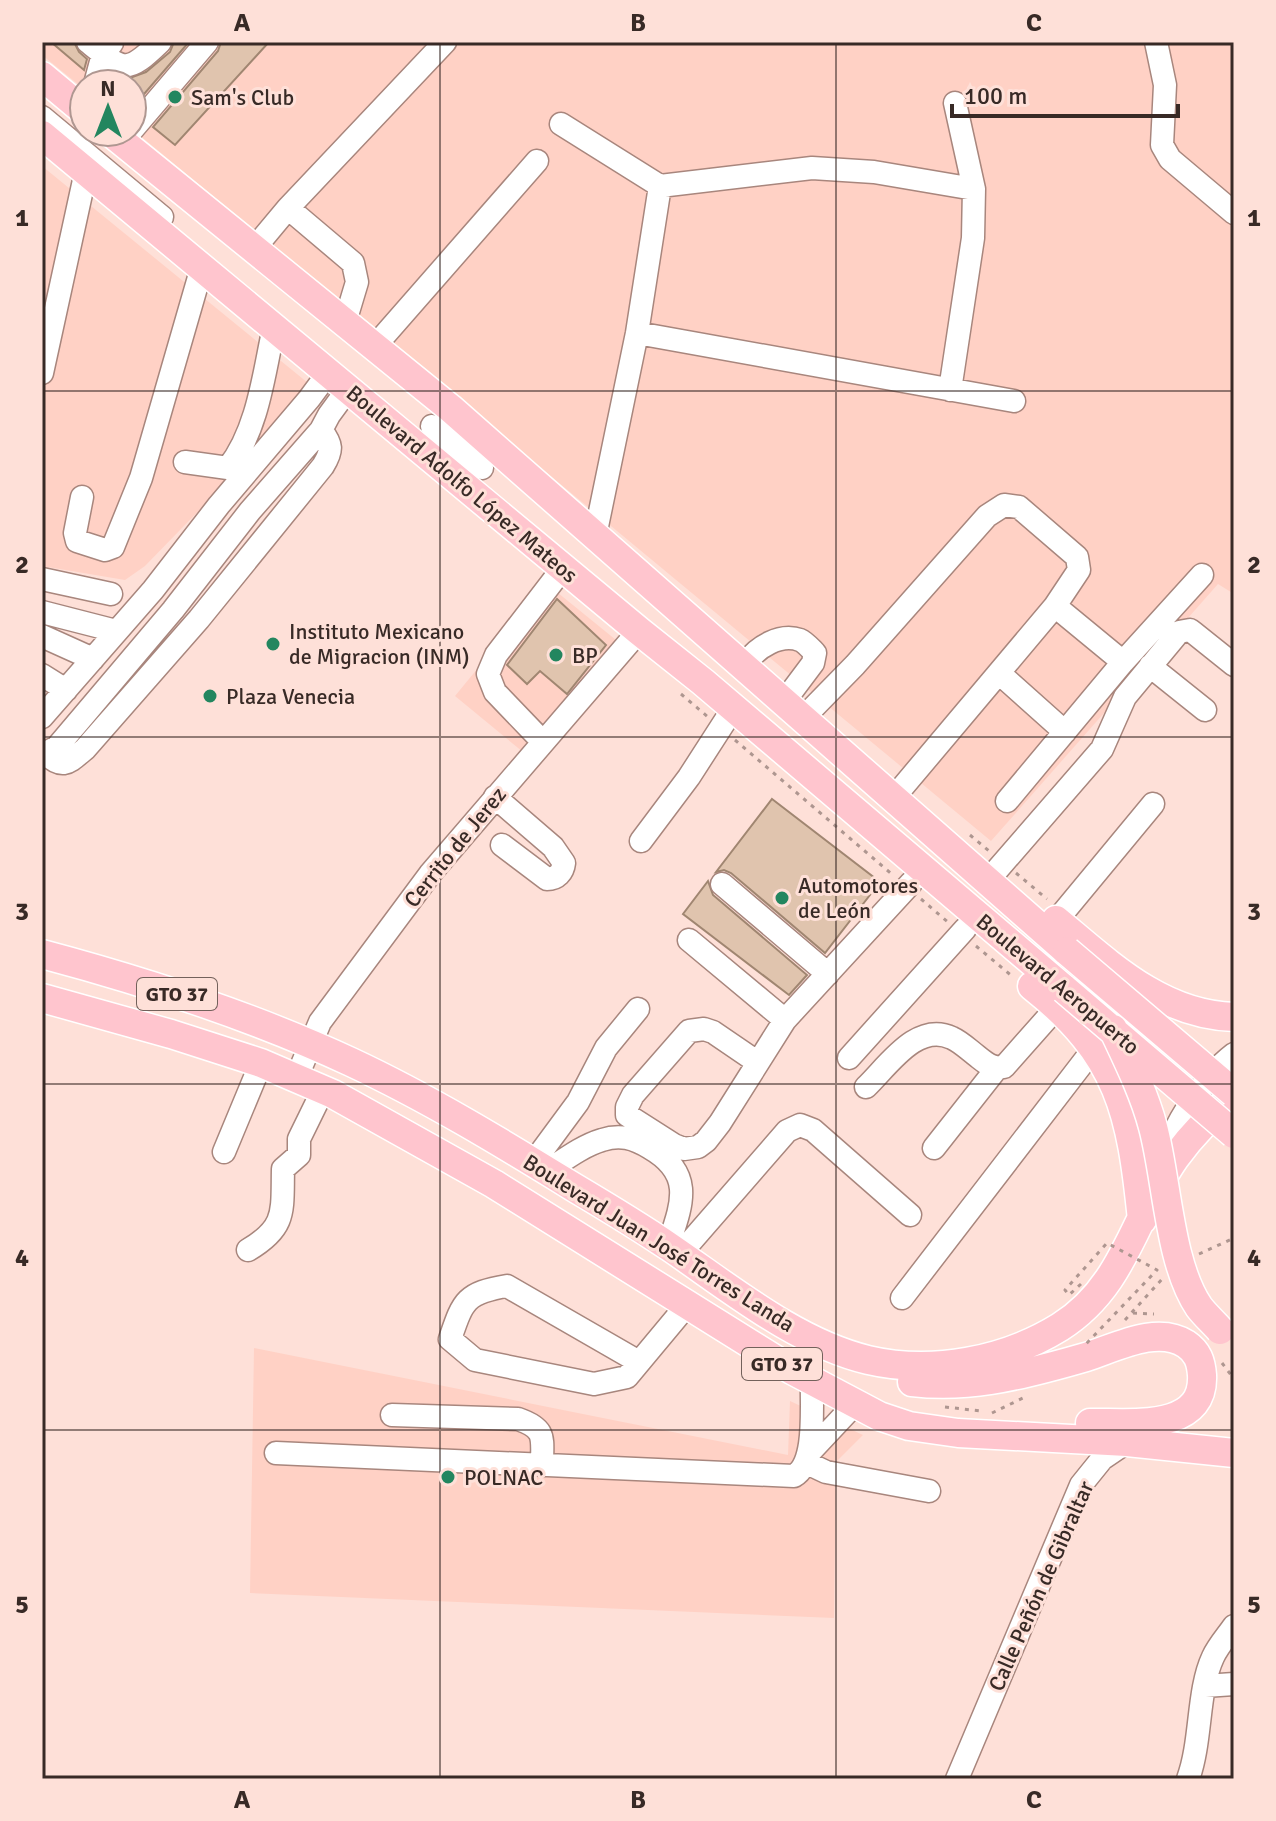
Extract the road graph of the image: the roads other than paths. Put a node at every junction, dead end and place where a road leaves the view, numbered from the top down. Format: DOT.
graph roads {
  1 [pos="160,42"];
  2 [pos="207,42"];
  3 [pos="445,42"];
  4 [pos="1156,42"];
  5 [pos="101,46"];
  6 [pos="98,68"];
  7 [pos="42,76"];
  8 [pos="68,98"];
  9 [pos="955,103"];
  10 [pos="148,107"];
  11 [pos="42,117"];
  12 [pos="561,124"];
  13 [pos="42,135"];
  14 [pos="140,148"];
  15 [pos="537,161"];
  16 [pos="86,171"];
  17 [pos="660,186"];
  18 [pos="974,189"];
  19 [pos="288,208"];
  20 [pos="1234,213"];
  21 [pos="253,250"];
  22 [pos="202,267"];
  23 [pos="345,322"];
  24 [pos="274,327"];
  25 [pos="637,333"];
  26 [pos="375,346"];
  27 [pos="42,373"];
  28 [pos="338,381"];
  29 [pos="950,390"];
  30 [pos="1014,401"];
  31 [pos="432,426"];
  32 [pos="321,430"];
  33 [pos="185,462"];
  34 [pos="482,468"];
  35 [pos="236,472"];
  36 [pos="229,493"];
  37 [pos="82,497"];
  38 [pos="250,511"];
  39 [pos="595,536"];
  40 [pos="563,568"];
  41 [pos="1202,575"];
  42 [pos="42,579"];
  43 [pos="153,590"];
  44 [pos="111,594"];
  45 [pos="1055,606"];
  46 [pos="173,610"];
  47 [pos="42,612"];
  48 [pos="192,626"];
  49 [pos="116,631"];
  50 [pos="639,631"];
  51 [pos="42,636"];
  52 [pos="719,647"];
  53 [pos="93,659"];
  54 [pos="1123,662"];
  55 [pos="746,663"];
  56 [pos="1234,665"];
  57 [pos="1150,666"];
  58 [pos="999,673"];
  59 [pos="42,675"];
  60 [pos="703,682"];
  61 [pos="66,690"];
  62 [pos="799,704"];
  63 [pos="1205,710"];
  64 [pos="42,717"];
  65 [pos="727,718"];
  66 [pos="1065,732"];
  67 [pos="543,742"];
  68 [pos="44,754"];
  69 [pos="495,797"];
  70 [pos="1007,801"];
  71 [pos="1153,804"];
  72 [pos="896,816"];
  73 [pos="641,841"];
  74 [pos="502,845"];
  75 [pos="997,870"];
  76 [pos="911,883"];
  77 [pos="722,884"];
  78 [pos="1057,920"];
  79 [pos="965,929"];
  80 [pos="689,940"];
  81 [pos="42,954"];
  82 [pos="828,974"];
  83 [pos="1066,992"];
  84 [pos="42,998"];
  85 [pos="1170,1003"];
  86 [pos="638,1009"];
  87 [pos="1234,1017"];
  88 [pos="785,1020"];
  89 [pos="1104,1038"];
  90 [pos="309,1044"];
  91 [pos="1234,1054"];
  92 [pos="849,1058"];
  93 [pos="757,1062"];
  94 [pos="261,1063"];
  95 [pos="997,1068"];
  96 [pos="296,1079"];
  97 [pos="866,1087"];
  98 [pos="323,1090"];
  99 [pos="1230,1099"];
  100 [pos="1234,1134"];
  101 [pos="934,1148"];
  102 [pos="224,1152"];
  103 [pos="540,1167"];
  104 [pos="910,1215"];
  105 [pos="1142,1220"];
  106 [pos="248,1250"];
  107 [pos="674,1250"];
  108 [pos="902,1298"];
  109 [pos="687,1305"];
  110 [pos="795,1330"];
  111 [pos="1227,1336"];
  112 [pos="639,1362"];
  113 [pos="812,1382"];
  114 [pos="854,1405"];
  115 [pos="392,1415"];
  116 [pos="1160,1422"];
  117 [pos="958,1433"];
  118 [pos="1127,1442"];
  119 [pos="276,1453"];
  120 [pos="1234,1453"];
  121 [pos="808,1458"];
  122 [pos="542,1465"];
  123 [pos="929,1491"];
  124 [pos="1234,1626"];
  125 [pos="1234,1684"];
  126 [pos="1205,1686"];
  127 [pos="957,1779"];
  128 [pos="1188,1779"];
  1 -- 5 [label="street"];
  2 -- 10 [label="street"];
  3 -- 19 [label="street"];
  4 -- 20 [label="street"];
  5 -- 6 [label="street"];
  7 -- 8 [label="main road"];
  9 -- 18 [label="street"];
  11 -- 72 [label="street"];
  12 -- 17 [label="street"];
  13 -- 16 [label="main road, Boulevard Adolfo López Mateos"];
  14 -- 21 [label="main road, Boulevard Adolfo López Mateos"];
  15 -- 26 [label="street"];
  16 -- 22 [label="main road, Boulevard Adolfo López Mateos"];
  16 -- 27 [label="street"];
  17 -- 18 [label="street"];
  17 -- 25 [label="street"];
  18 -- 29 [label="street"];
  19 -- 21 [label="street"];
  19 -- 23 [label="street"];
  21 -- 23 [label="main road, Boulevard Adolfo López Mateos"];
  22 -- 24 [label="main road, Boulevard Adolfo López Mateos"];
  22 -- 37 [label="street"];
  23 -- 26 [label="main road, Boulevard Adolfo López Mateos"];
  24 -- 28 [label="main road, Boulevard Adolfo López Mateos"];
  24 -- 35 [label="street"];
  25 -- 29 [label="street"];
  25 -- 39 [label="street"];
  26 -- 39 [label="main road, Boulevard Adolfo López Mateos"];
  28 -- 32 [label="street"];
  28 -- 35 [label="street"];
  28 -- 40 [label="main road, Boulevard Adolfo López Mateos"];
  29 -- 30 [label="street"];
  31 -- 34 [label="street"];
  32 -- 38 [label="street"];
  32 -- 48 [label="street"];
  33 -- 35 [label="street"];
  35 -- 36 [label="street"];
  36 -- 38 [label="street"];
  36 -- 43 [label="street"];
  38 -- 46 [label="street"];
  39 -- 52 [label="main road, Boulevard Adolfo López Mateos"];
  40 -- 50 [label="main road, Boulevard Adolfo López Mateos"];
  40 -- 67 [label="street"];
  41 -- 54 [label="street"];
  42 -- 44 [label="street"];
  43 -- 46 [label="street"];
  43 -- 49 [label="street"];
  45 -- 54 [label="street"];
  45 -- 58 [label="street"];
  45 -- 62 [label="street"];
  46 -- 48 [label="street"];
  46 -- 68 [label="street"];
  47 -- 49 [label="street"];
  48 -- 68 [label="street"];
  49 -- 53 [label="street"];
  50 -- 60 [label="main road, Boulevard Adolfo López Mateos"];
  50 -- 67 [label="street, Cerrito de Jerez"];
  51 -- 53 [label="street"];
  52 -- 55 [label="main road"];
  52 -- 72 [label="main road, Boulevard Adolfo López Mateos"];
  53 -- 61 [label="street"];
  54 -- 66 [label="street"];
  55 -- 62 [label="main road"];
  55 -- 62 [label="street"];
  56 -- 57 [label="street"];
  57 -- 63 [label="street"];
  57 -- 75 [label="street"];
  58 -- 66 [label="street"];
  58 -- 72 [label="street"];
  59 -- 61 [label="street"];
  60 -- 65 [label="main road"];
  60 -- 72 [label="main road, Boulevard Adolfo López Mateos"];
  61 -- 64 [label="street"];
  62 -- 72 [label="main road"];
  65 -- 73 [label="street"];
  65 -- 76 [label="main road"];
  66 -- 70 [label="street"];
  67 -- 69 [label="street, Cerrito de Jerez"];
  69 -- 74 [label="street"];
  69 -- 90 [label="street, Cerrito de Jerez"];
  71 -- 78 [label="street"];
  72 -- 75 [label="main road"];
  72 -- 83 [label="street"];
  72 -- 89 [label="main road, Boulevard Aeropuerto, bridge"];
  72 -- 99 [label="main road, Boulevard Aeropuerto, bridge"];
  75 -- 78 [label="main road"];
  76 -- 79 [label="main road"];
  76 -- 82 [label="street"];
  77 -- 82 [label="street"];
  78 -- 85 [label="main road"];
  79 -- 83 [label="main road"];
  79 -- 92 [label="street"];
  80 -- 88 [label="street"];
  81 -- 90 [label="main road, Boulevard Juan José Torres Landa / GTO 37"];
  82 -- 88 [label="street"];
  83 -- 85 [label="main road"];
  83 -- 89 [label="main road"];
  83 -- 95 [label="street"];
  84 -- 94 [label="main road, Boulevard Juan José Torres Landa / GTO 37"];
  85 -- 87 [label="main road"];
  86 -- 103 [label="street"];
  88 -- 93 [label="street"];
  89 -- 100 [label="main road, Boulevard Aeropuerto, bridge"];
  89 -- 105 [label="main road"];
  89 -- 108 [label="street"];
  89 -- 111 [label="main road, bridge"];
  90 -- 96 [label="street, Cerrito de Jerez"];
  90 -- 103 [label="main road, Boulevard Juan José Torres Landa / GTO 37"];
  91 -- 105 [label="street"];
  93 -- 93 [label="street"];
  94 -- 96 [label="main road, Boulevard Juan José Torres Landa / GTO 37"];
  94 -- 102 [label="street"];
  95 -- 97 [label="street"];
  95 -- 101 [label="street"];
  96 -- 98 [label="main road, Boulevard Juan José Torres Landa / GTO 37"];
  98 -- 106 [label="street"];
  98 -- 109 [label="main road, Boulevard Juan José Torres Landa / GTO 37"];
  99 -- 105 [label="main road, Boulevard Juan José Torres Landa / GTO 37"];
  103 -- 107 [label="main road, Boulevard Juan José Torres Landa / GTO 37"];
  103 -- 107 [label="street"];
  104 -- 107 [label="street"];
  105 -- 110 [label="main road, Boulevard Juan José Torres Landa / GTO 37"];
  107 -- 110 [label="main road, Boulevard Juan José Torres Landa / GTO 37"];
  109 -- 112 [label="street"];
  109 -- 113 [label="main road, Boulevard Juan José Torres Landa / GTO 37"];
  110 -- 116 [label="main road"];
  112 -- 112 [label="street"];
  113 -- 114 [label="main road, Boulevard Juan José Torres Landa / GTO 37"];
  113 -- 121 [label="street"];
  114 -- 117 [label="main road, Boulevard Juan José Torres Landa / GTO 37"];
  114 -- 121 [label="street"];
  115 -- 122 [label="street"];
  116 -- 117 [label="main road"];
  116 -- 118 [label="street, Calle Peñón de Gibraltar"];
  117 -- 118 [label="main road, Boulevard Juan José Torres Landa / GTO 37"];
  118 -- 120 [label="main road, Boulevard Juan José Torres Landa / GTO 37"];
  118 -- 127 [label="street, Calle Peñón de Gibraltar"];
  119 -- 122 [label="street"];
  121 -- 122 [label="street"];
  121 -- 123 [label="street"];
  124 -- 126 [label="street"];
  125 -- 126 [label="street"];
  126 -- 128 [label="street"];
}
